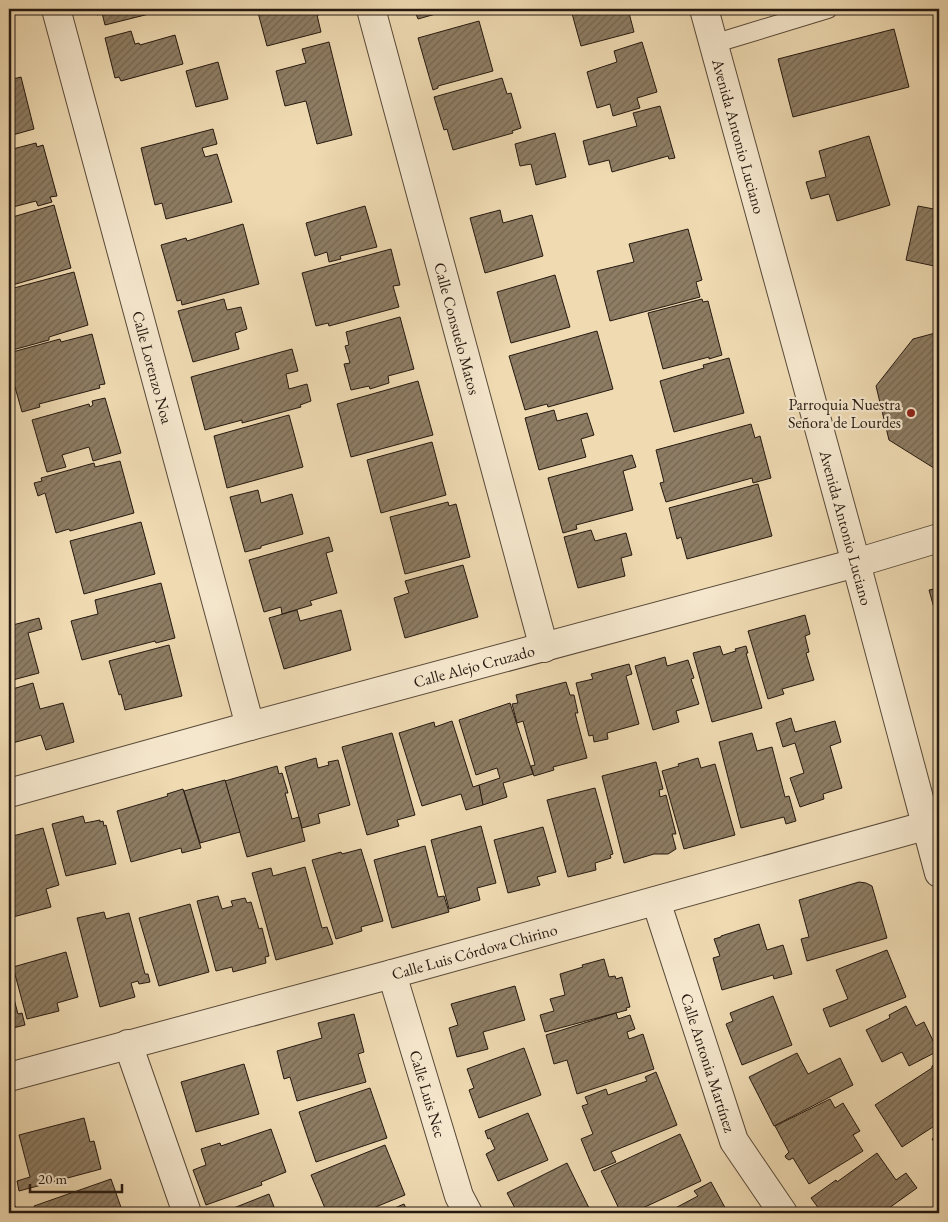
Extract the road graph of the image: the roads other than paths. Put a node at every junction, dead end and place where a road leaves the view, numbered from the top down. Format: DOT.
graph roads {
  1 [pos="56,9"];
  2 [pos="370,9"];
  3 [pos="704,9"];
  4 [pos="828,9"];
  5 [pos="789,14"];
  6 [pos="713,44"];
  7 [pos="939,538"];
  8 [pos="856,563"];
  9 [pos="544,648"];
  10 [pos="250,726"];
  11 [pos="9,793"];
  12 [pos="933,824"];
  13 [pos="939,873"];
  14 [pos="656,901"];
  15 [pos="392,974"];
  16 [pos="128,1044"];
  17 [pos="9,1077"];
  18 [pos="187,1213"];
  19 [pos="468,1213"];
  20 [pos="783,1213"];
  1 -- 10 [label="street, Calle Lorenzo Noa"];
  2 -- 9 [label="street, Calle Consuelo Matos"];
  3 -- 6 [label="street, Avenida Antonio Luciano"];
  4 -- 5 [label="lane"];
  5 -- 6 [label="lane"];
  6 -- 8 [label="street, Avenida Antonio Luciano"];
  7 -- 8 [label="street, Calle Alejo Cruzado"];
  8 -- 9 [label="street, Calle Alejo Cruzado"];
  8 -- 12 [label="street, Avenida Antonio Luciano"];
  9 -- 10 [label="street, Calle Alejo Cruzado"];
  10 -- 11 [label="street, Calle Alejo Cruzado"];
  12 -- 13 [label="street, Avenida Antonio Luciano"];
  12 -- 14 [label="street, Calle Luis Córdova Chirino"];
  14 -- 15 [label="street, Calle Luis Córdova Chirino"];
  14 -- 20 [label="street, Calle Antonia Martínez"];
  15 -- 16 [label="street, Calle Luis Córdova Chirino"];
  15 -- 19 [label="street, Calle Luis Nec"];
  16 -- 17 [label="street, Calle Luis Córdova Chirino"];
  16 -- 18 [label="street"];
}
